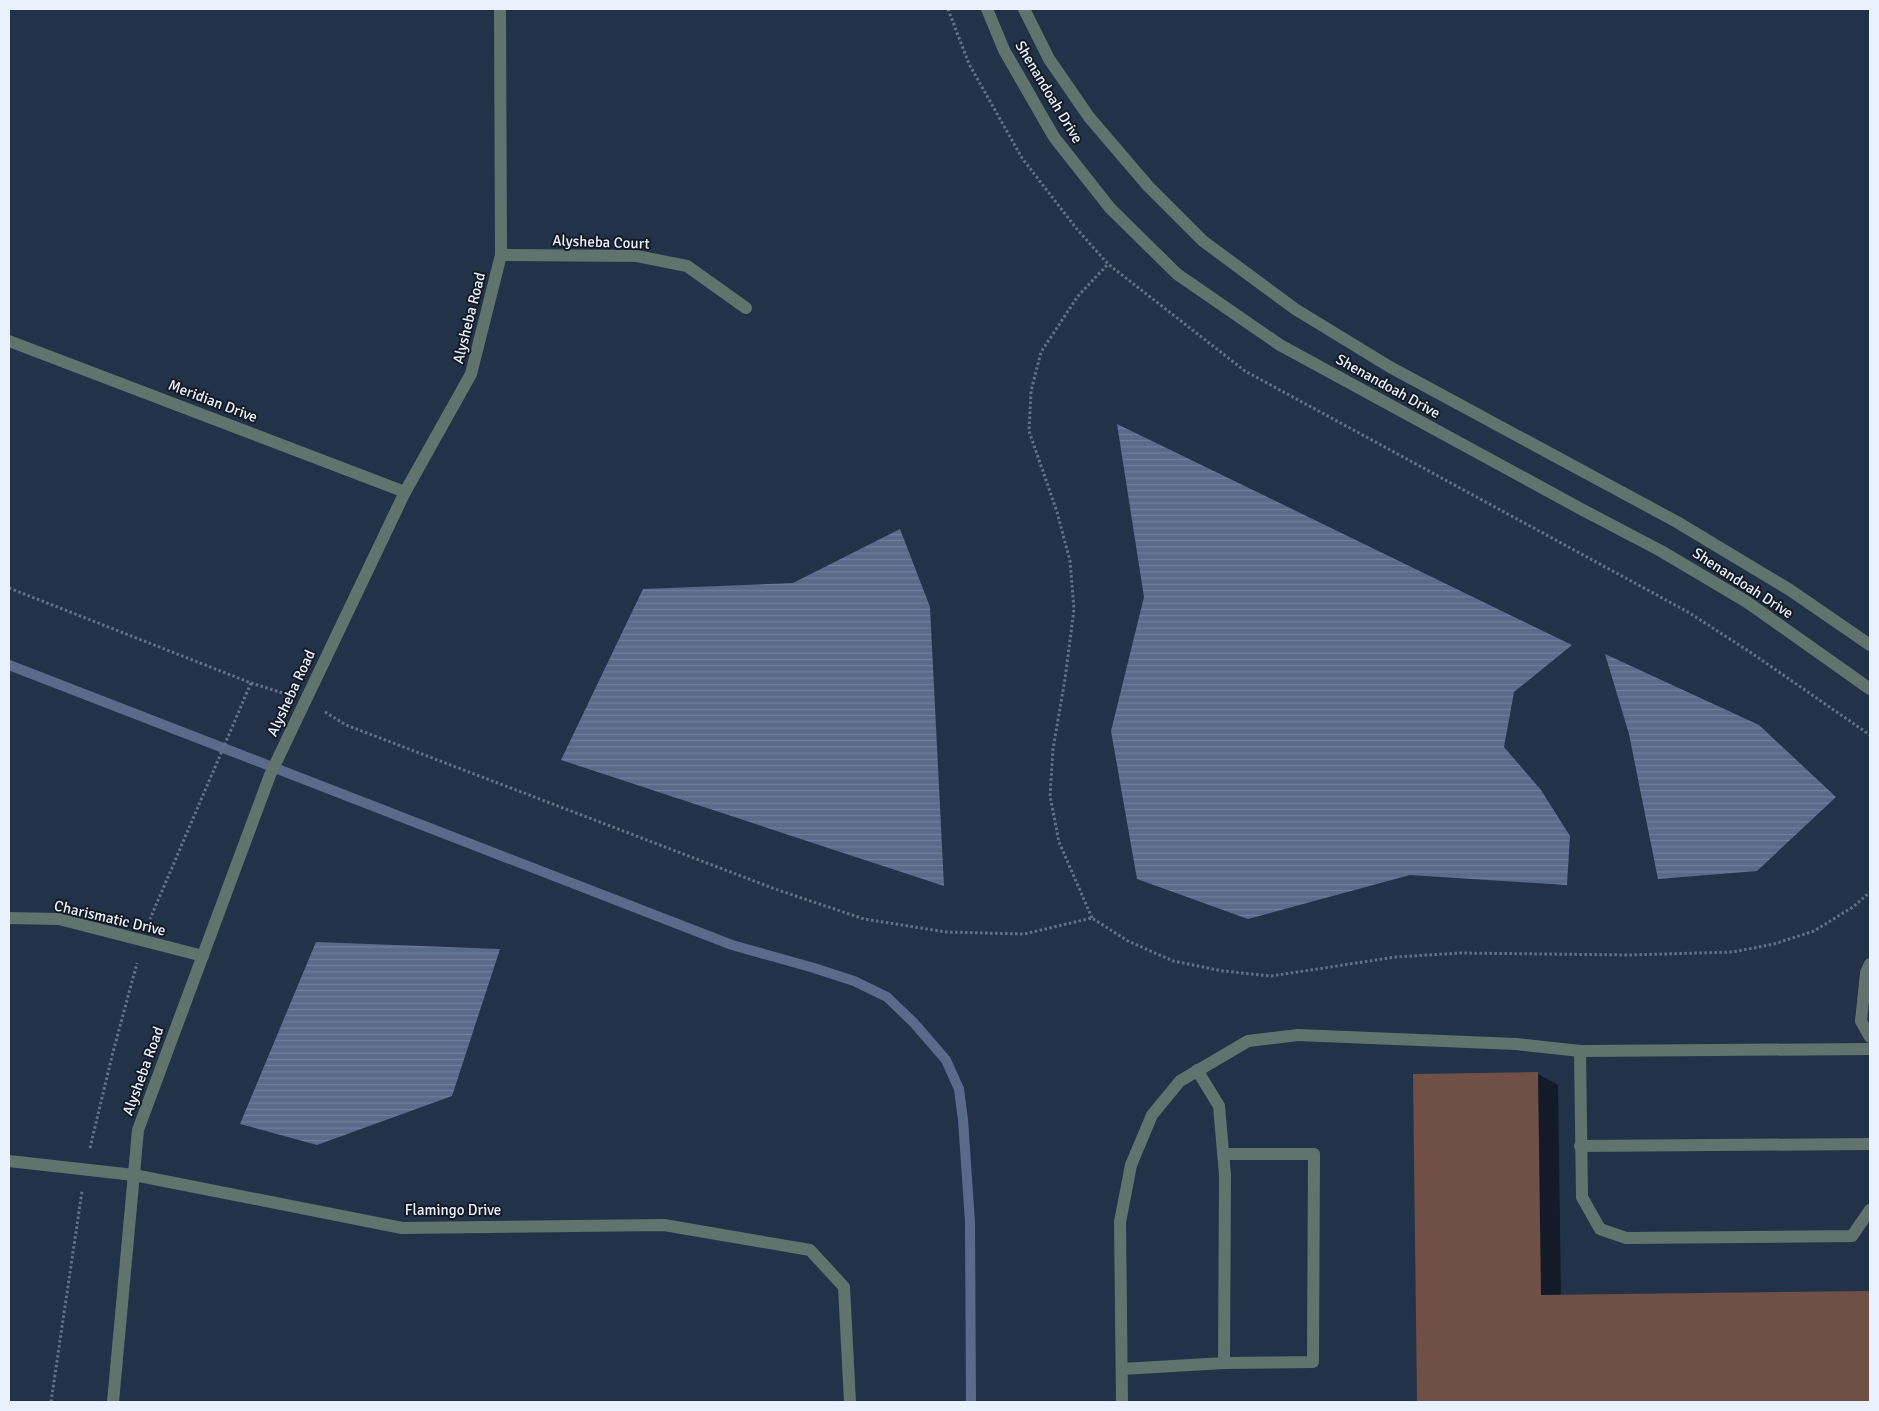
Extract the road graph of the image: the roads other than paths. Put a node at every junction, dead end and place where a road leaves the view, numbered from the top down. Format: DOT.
graph roads {
  1 [pos="500,9"];
  2 [pos="987,9"];
  3 [pos="1024,9"];
  4 [pos="501,255"];
  5 [pos="746,308"];
  6 [pos="9,342"];
  7 [pos="405,492"];
  8 [pos="1870,645"];
  9 [pos="1870,689"];
  10 [pos="9,918"];
  11 [pos="203,956"];
  12 [pos="1870,964"];
  13 [pos="1870,1037"];
  14 [pos="1870,1049"];
  15 [pos="1580,1051"];
  16 [pos="1197,1070"];
  17 [pos="1870,1144"];
  18 [pos="1580,1146"];
  19 [pos="1224,1154"];
  20 [pos="9,1161"];
  21 [pos="134,1175"];
  22 [pos="1870,1210"];
  23 [pos="1224,1363"];
  24 [pos="1122,1369"];
  25 [pos="113,1402"];
  26 [pos="850,1402"];
  27 [pos="1122,1402"];
  1 -- 4 [label="street, Alysheba Road"];
  2 -- 9 [label="street, Shenandoah Drive"];
  3 -- 8 [label="street, Shenandoah Drive"];
  4 -- 5 [label="street, Alysheba Court"];
  4 -- 7 [label="street, Alysheba Road"];
  6 -- 7 [label="street, Meridian Drive"];
  7 -- 11 [label="street, Alysheba Road"];
  10 -- 11 [label="street, Charismatic Drive"];
  11 -- 21 [label="street, Alysheba Road"];
  12 -- 13 [label="street"];
  14 -- 15 [label="street"];
  15 -- 16 [label="street"];
  15 -- 18 [label="street"];
  16 -- 19 [label="street"];
  16 -- 24 [label="street"];
  17 -- 18 [label="street"];
  18 -- 22 [label="street"];
  19 -- 23 [label="street"];
  19 -- 23 [label="street"];
  20 -- 21 [label="street, Flamingo Drive"];
  21 -- 25 [label="street, Alysheba Road"];
  21 -- 26 [label="street, Flamingo Drive"];
  23 -- 24 [label="street"];
  24 -- 27 [label="street"];
}
